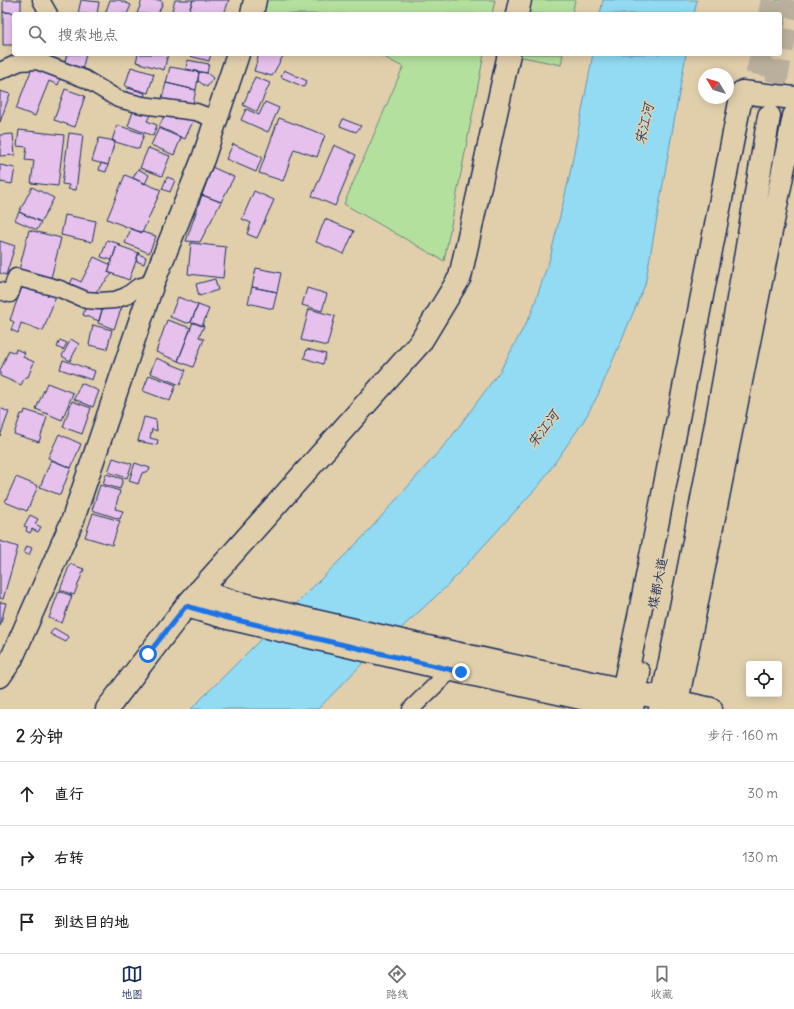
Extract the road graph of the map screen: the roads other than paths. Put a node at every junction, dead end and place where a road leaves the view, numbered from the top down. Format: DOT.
graph roads {
  1 [pos="41,0"];
  2 [pos="255,0"];
  3 [pos="520,0"];
  4 [pos="48,12"];
  5 [pos="252,12"];
  6 [pos="517,12"];
  7 [pos="237,56"];
  8 [pos="509,56"];
  9 [pos="59,61"];
  10 [pos="0,71"];
  11 [pos="794,98"];
  12 [pos="794,116"];
  13 [pos="215,119"];
  14 [pos="153,284"];
  15 [pos="0,291"];
  16 [pos="192,598"];
  17 [pos="429,656"];
  18 [pos="456,671"];
  19 [pos="2,672"];
  20 [pos="630,701"];
  21 [pos="666,703"];
  22 [pos="107,709"];
  23 [pos="411,709"];
  24 [pos="424,709"];
  25 [pos="711,709"];
  1 -- 4 [label="street"];
  2 -- 5 [label="main road"];
  3 -- 6 [label="main road"];
  7 -- 13 [label="main road"];
  8 -- 16 [label="main road"];
  9 -- 10 [label="street"];
  9 -- 13 [label="street"];
  11 -- 20 [label="main road"];
  12 -- 21 [label="main road"];
  13 -- 14 [label="main road"];
  14 -- 15 [label="street"];
  14 -- 19 [label="main road"];
  16 -- 17 [label="main road"];
  16 -- 22 [label="main road"];
  17 -- 18 [label="main road"];
  17 -- 20 [label="main road"];
  18 -- 20 [label="main road"];
  18 -- 23 [label="street"];
  18 -- 24 [label="street"];
  20 -- 21 [label="main road"];
  20 -- 21 [label="main road, 煤都大道"];
  21 -- 25 [label="main road"];
}
